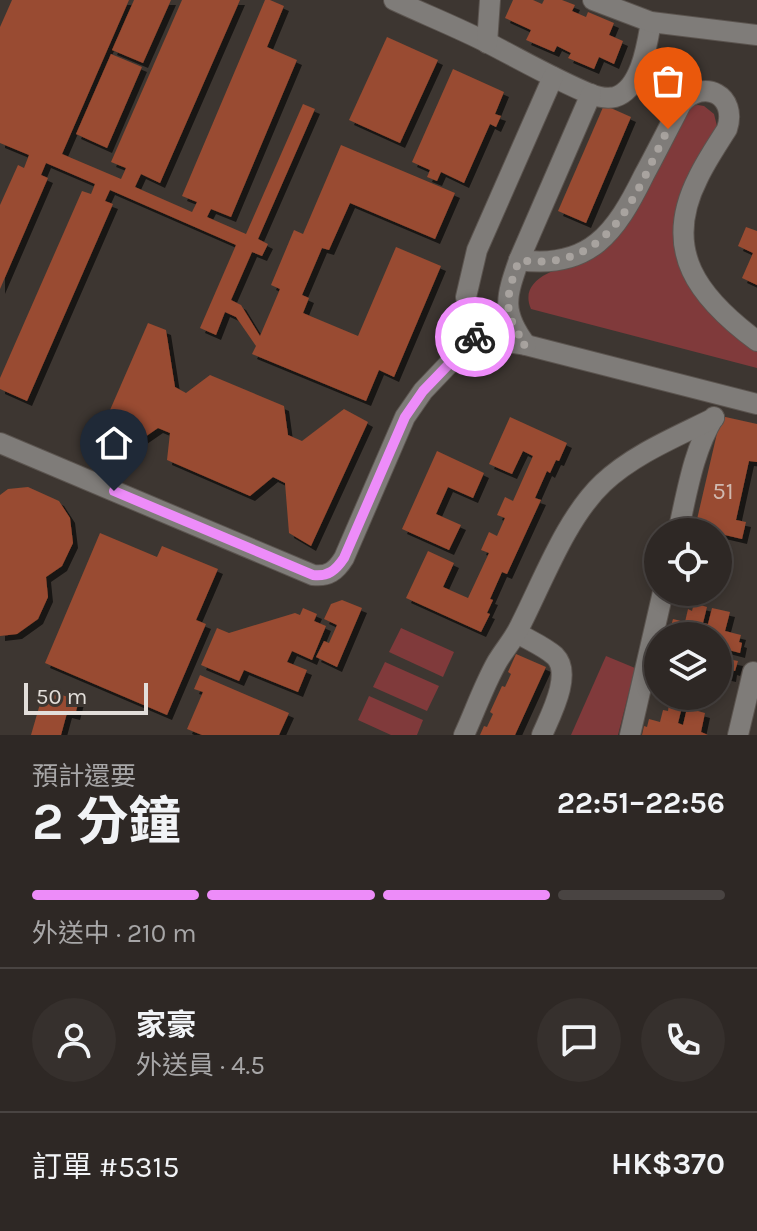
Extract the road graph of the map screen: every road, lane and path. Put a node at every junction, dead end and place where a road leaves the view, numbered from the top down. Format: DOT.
graph roads {
  1 [pos="394,0"];
  2 [pos="490,0"];
  3 [pos="593,0"];
  4 [pos="651,22"];
  5 [pos="757,35"];
  6 [pos="487,43"];
  7 [pos="553,77"];
  8 [pos="591,94"];
  9 [pos="519,260"];
  10 [pos="483,328"];
  11 [pos="757,341"];
  12 [pos="526,345"];
  13 [pos="728,397"];
  14 [pos="757,404"];
  15 [pos="714,418"];
  16 [pos="0,443"];
  17 [pos="681,518"];
  18 [pos="660,606"];
  19 [pos="517,633"];
  20 [pos="753,672"];
  21 [pos="744,731"];
  22 [pos="464,735"];
  23 [pos="542,735"];
  24 [pos="630,735"];
  1 -- 6 [label="lane"];
  2 -- 6 [label="lane"];
  3 -- 4 [label="lane"];
  4 -- 5 [label="lane"];
  4 -- 8 [label="lane"];
  6 -- 7 [label="lane"];
  7 -- 8 [label="lane"];
  7 -- 10 [label="lane"];
  8 -- 9 [label="lane"];
  9 -- 11 [label="lane"];
  9 -- 12 [label="lane"];
  10 -- 12 [label="lane"];
  10 -- 16 [label="lane"];
  12 -- 13 [label="lane"];
  13 -- 14 [label="lane"];
  13 -- 15 [label="lane"];
  15 -- 17 [label="lane"];
  15 -- 19 [label="lane"];
  18 -- 24 [label="lane"];
  19 -- 22 [label="lane"];
  19 -- 23 [label="lane"];
  20 -- 21 [label="lane"];
}
